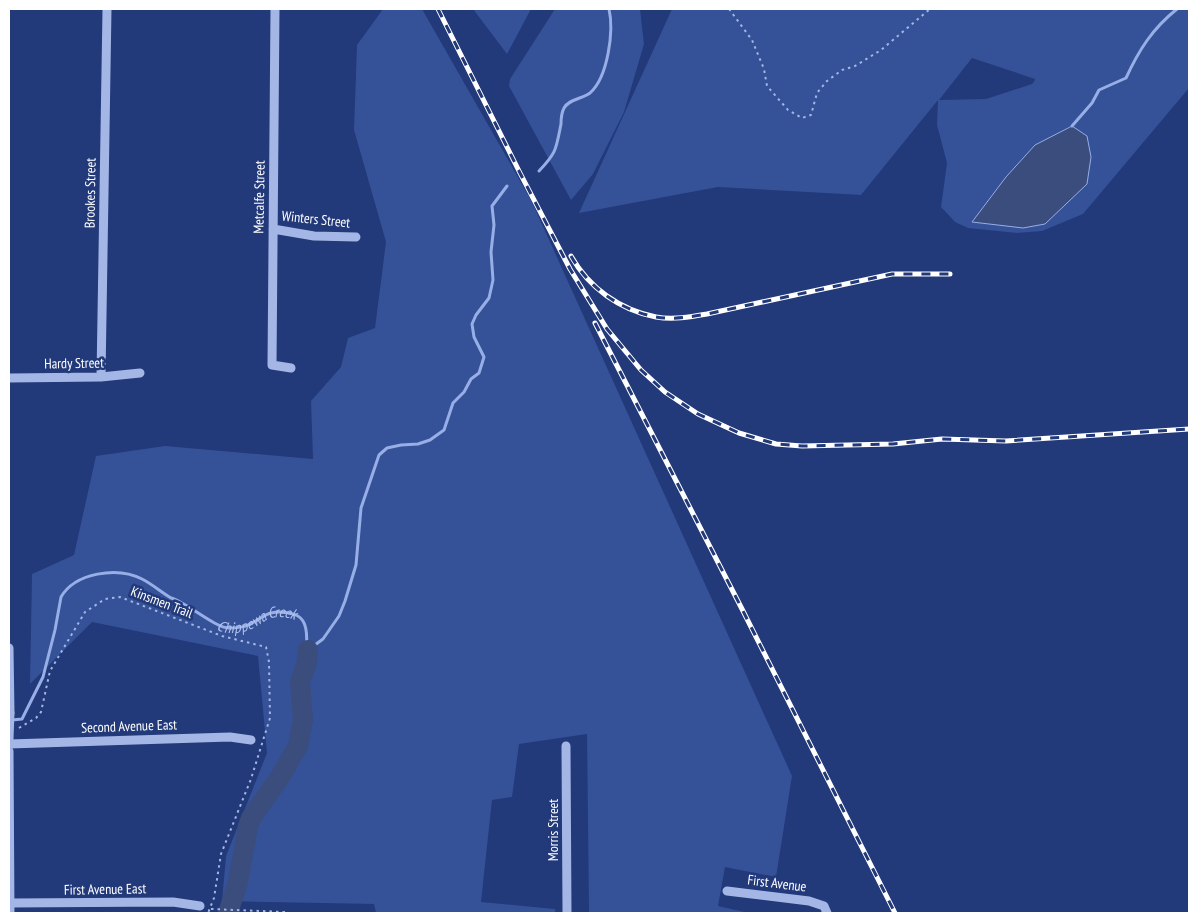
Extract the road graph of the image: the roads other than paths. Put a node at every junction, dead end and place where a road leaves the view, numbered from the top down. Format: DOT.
graph roads {
  1 [pos="107,9"];
  2 [pos="275,9"];
  3 [pos="272,229"];
  4 [pos="356,237"];
  5 [pos="291,368"];
  6 [pos="140,373"];
  7 [pos="101,377"];
  8 [pos="9,378"];
  9 [pos="9,648"];
  10 [pos="10,697"];
  11 [pos="10,713"];
  12 [pos="9,739"];
  13 [pos="251,740"];
  14 [pos="9,744"];
  15 [pos="566,746"];
  16 [pos="9,751"];
  17 [pos="726,891"];
  18 [pos="10,903"];
  19 [pos="200,906"];
  20 [pos="825,910"];
  21 [pos="10,913"];
  22 [pos="567,913"];
  1 -- 7 [label="street, Brookes Street"];
  2 -- 3 [label="street, Metcalfe Street"];
  3 -- 4 [label="street, Winters Street"];
  3 -- 5 [label="street, Metcalfe Street"];
  6 -- 7 [label="street, Hardy Street"];
  7 -- 8 [label="street, Hardy Street"];
  9 -- 10 [label="street"];
  10 -- 11 [label="street"];
  11 -- 12 [label="street, bridge"];
  12 -- 14 [label="street"];
  13 -- 14 [label="street, Second Avenue East"];
  15 -- 22 [label="street, Morris Street"];
  16 -- 18 [label="street"];
  17 -- 20 [label="street, First Avenue"];
  18 -- 19 [label="street, First Avenue East"];
  18 -- 21 [label="street"];
}
